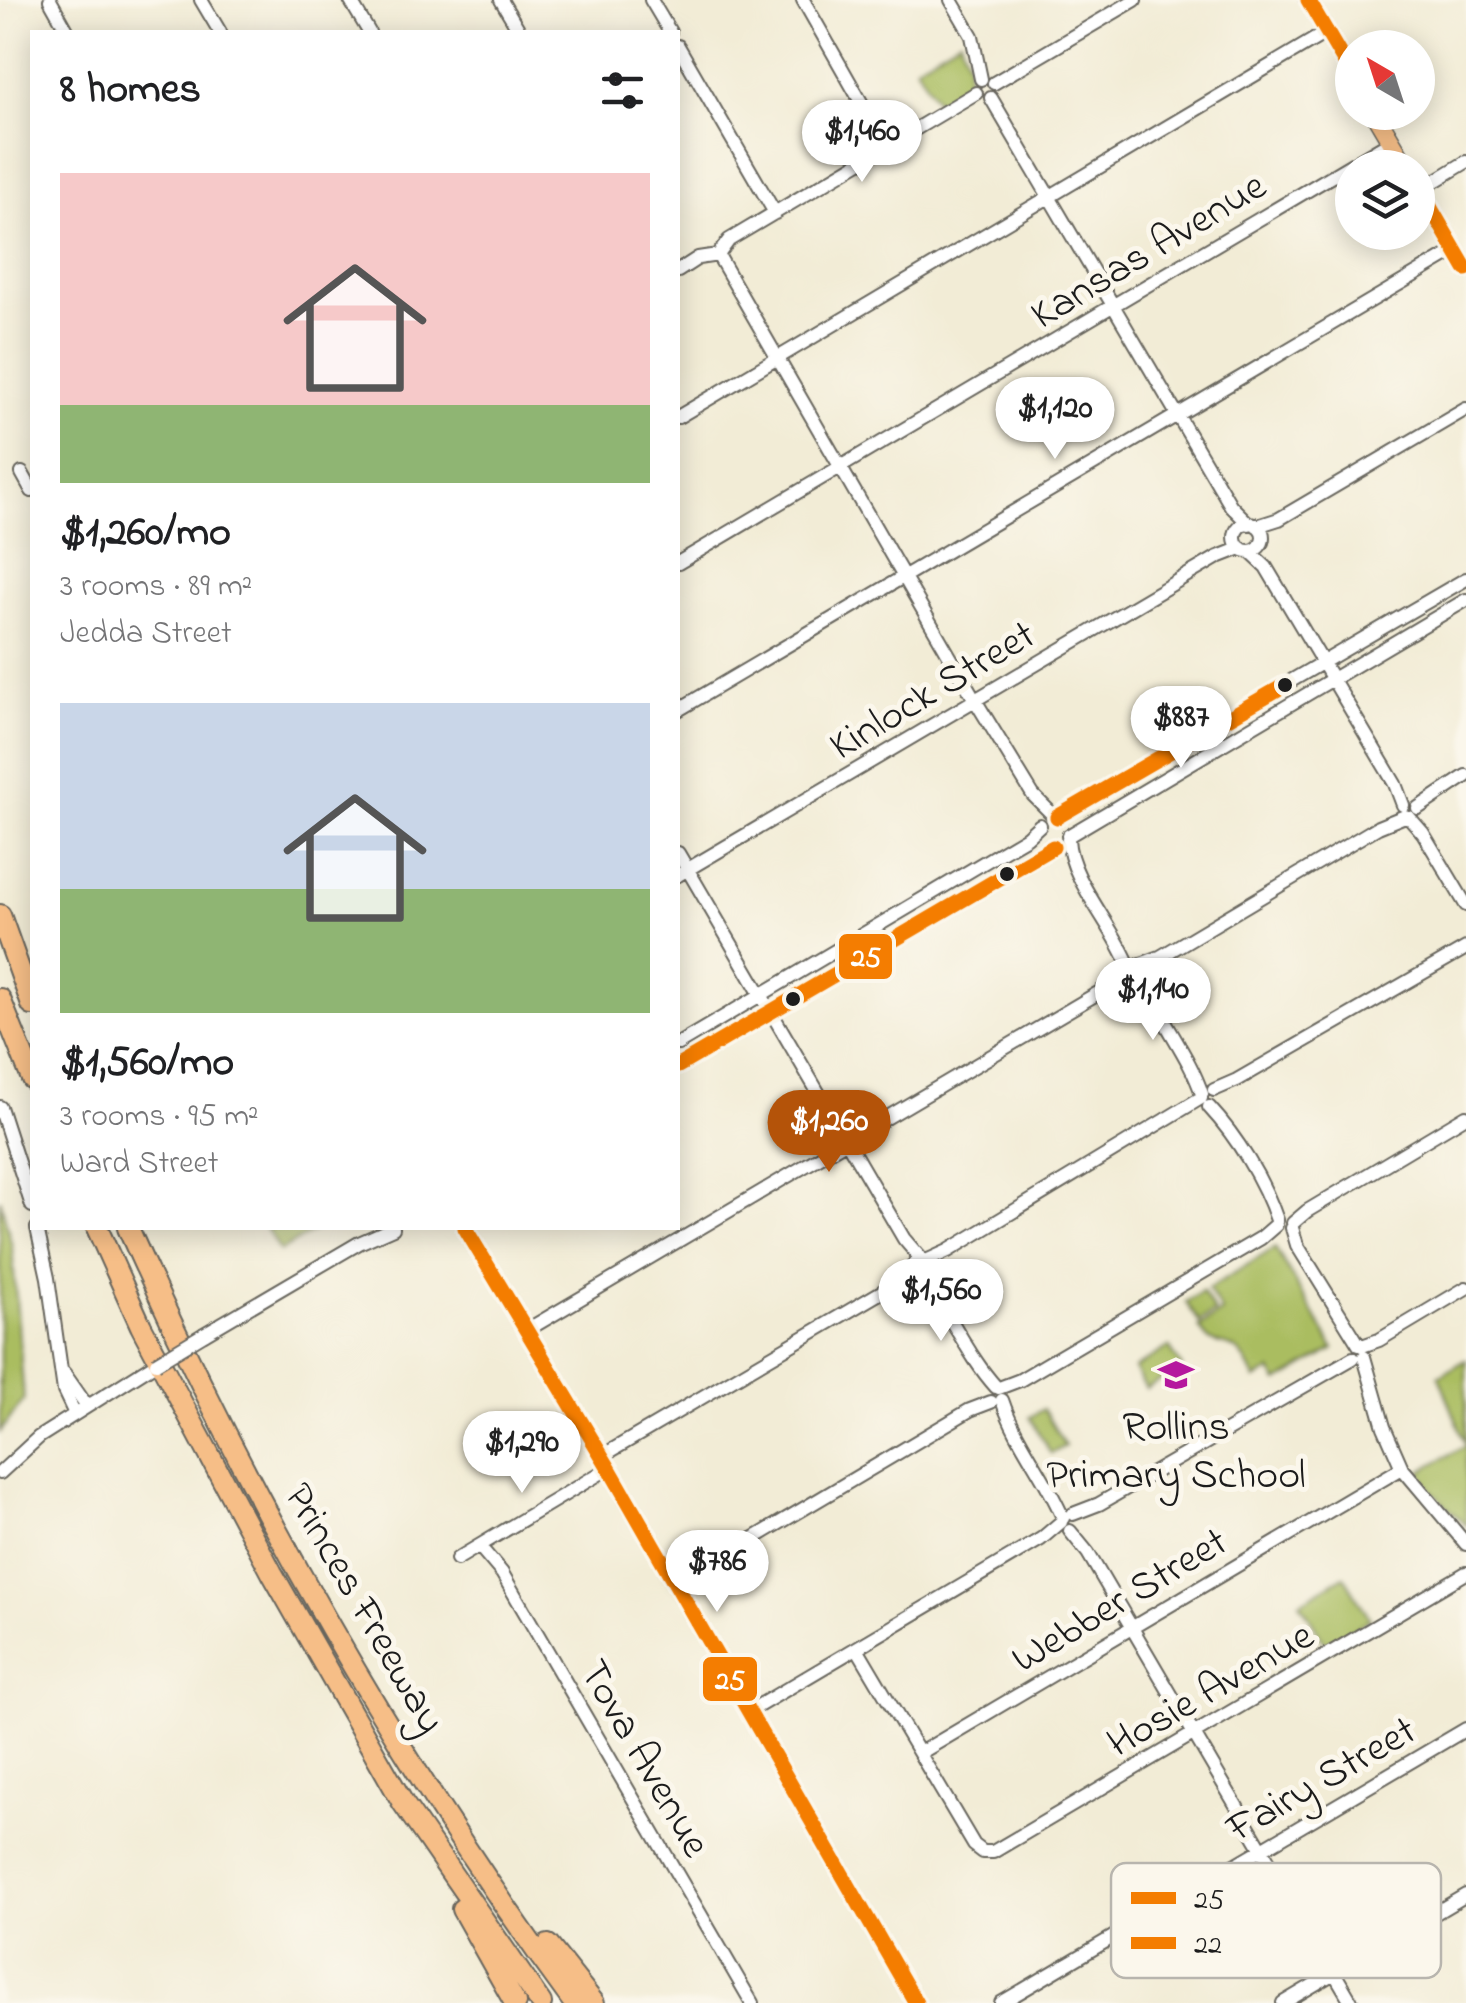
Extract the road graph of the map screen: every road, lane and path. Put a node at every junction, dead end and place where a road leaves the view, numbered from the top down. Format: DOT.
graph roads {
  1 [pos="50,0"];
  2 [pos="201,0"];
  3 [pos="350,0"];
  4 [pos="502,0"];
  5 [pos="651,0"];
  6 [pos="802,0"];
  7 [pos="951,0"];
  8 [pos="1101,0"];
  9 [pos="1134,0"];
  10 [pos="1308,0"];
  11 [pos="1110,14"];
  12 [pos="67,30"];
  13 [pos="219,30"];
  14 [pos="368,30"];
  15 [pos="519,30"];
  16 [pos="669,30"];
  17 [pos="1327,32"];
  18 [pos="1335,46"];
  19 [pos="680,49"];
  20 [pos="986,89"];
  21 [pos="1385,130"];
  22 [pos="1391,141"];
  23 [pos="886,146"];
  24 [pos="1396,150"];
  25 [pos="1466,162"];
  26 [pos="1435,179"];
  27 [pos="1050,196"];
  28 [pos="774,213"];
  29 [pos="1435,216"];
  30 [pos="1455,251"];
  31 [pos="718,256"];
  32 [pos="1466,269"];
  33 [pos="680,270"];
  34 [pos="1114,305"];
  35 [pos="776,359"];
  36 [pos="1466,409"];
  37 [pos="1177,414"];
  38 [pos="680,416"];
  39 [pos="840,467"];
  40 [pos="22,473"];
  41 [pos="30,487"];
  42 [pos="1249,537"];
  43 [pos="680,562"];
  44 [pos="904,576"];
  45 [pos="1466,579"];
  46 [pos="1466,600"];
  47 [pos="1324,663"];
  48 [pos="1332,678"];
  49 [pos="975,700"];
  50 [pos="680,709"];
  51 [pos="1466,776"];
  52 [pos="1033,795"];
  53 [pos="1409,809"];
  54 [pos="1056,816"];
  55 [pos="1040,824"];
  56 [pos="1068,837"];
  57 [pos="1054,848"];
  58 [pos="1073,864"];
  59 [pos="682,872"];
  60 [pos="1466,905"];
  61 [pos="0,915"];
  62 [pos="1463,948"];
  63 [pos="1136,971"];
  64 [pos="761,995"];
  65 [pos="0,999"];
  66 [pos="30,999"];
  67 [pos="770,1011"];
  68 [pos="680,1043"];
  69 [pos="680,1065"];
  70 [pos="30,1074"];
  71 [pos="1210,1098"];
  72 [pos="0,1106"];
  73 [pos="1466,1116"];
  74 [pos="846,1141"];
  75 [pos="30,1200"];
  76 [pos="1284,1224"];
  77 [pos="37,1230"];
  78 [pos="99,1230"];
  79 [pos="129,1230"];
  80 [pos="377,1230"];
  81 [pos="388,1230"];
  82 [pos="468,1230"];
  83 [pos="359,1243"];
  84 [pos="921,1268"];
  85 [pos="1466,1288"];
  86 [pos="527,1330"];
  87 [pos="1358,1352"];
  88 [pos="63,1371"];
  89 [pos="995,1396"];
  90 [pos="88,1406"];
  91 [pos="75,1414"];
  92 [pos="605,1462"];
  93 [pos="1402,1468"];
  94 [pos="0,1473"];
  95 [pos="1070,1522"];
  96 [pos="1466,1544"];
  97 [pos="480,1547"];
  98 [pos="457,1559"];
  99 [pos="1466,1574"];
  100 [pos="675,1585"];
  101 [pos="1132,1628"];
  102 [pos="857,1648"];
  103 [pos="748,1712"];
  104 [pos="1466,1729"];
  105 [pos="1194,1733"];
  106 [pos="920,1753"];
  107 [pos="403,1803"];
  108 [pos="1261,1848"];
  109 [pos="474,1861"];
  110 [pos="1236,1863"];
  111 [pos="1270,1863"];
  112 [pos="1466,1895"];
  113 [pos="1441,1910"];
  114 [pos="1111,1937"];
  115 [pos="1326,1978"];
  116 [pos="1337,1978"];
  117 [pos="515,2003"];
  118 [pos="541,2003"];
  119 [pos="574,2003"];
  120 [pos="594,2003"];
  121 [pos="752,2003"];
  122 [pos="916,2003"];
  123 [pos="1001,2003"];
  124 [pos="1283,2003"];
  125 [pos="1352,2003"];
  1 -- 12 [label="street"];
  2 -- 13 [label="street"];
  3 -- 14 [label="street"];
  4 -- 15 [label="street"];
  5 -- 16 [label="street"];
  6 -- 23 [label="street"];
  7 -- 20 [label="street"];
  8 -- 11 [label="street"];
  9 -- 11 [label="street"];
  10 -- 17 [label="main road"];
  11 -- 20 [label="street"];
  17 -- 18 [label="main road"];
  17 -- 27 [label="street"];
  19 -- 28 [label="street"];
  20 -- 23 [label="street"];
  20 -- 27 [label="street"];
  21 -- 22 [label="main road"];
  22 -- 24 [label="main road"];
  22 -- 34 [label="street, Kansas Avenue"];
  23 -- 28 [label="street"];
  25 -- 26 [label="street"];
  27 -- 34 [label="street"];
  27 -- 35 [label="street"];
  28 -- 31 [label="street"];
  29 -- 30 [label="main road"];
  30 -- 32 [label="main road"];
  30 -- 37 [label="street"];
  31 -- 33 [label="street"];
  31 -- 35 [label="street"];
  34 -- 37 [label="street"];
  34 -- 39 [label="street, Kansas Avenue"];
  35 -- 38 [label="street"];
  35 -- 39 [label="street"];
  36 -- 42 [label="street, Kinlock Street"];
  37 -- 42 [label="street"];
  37 -- 44 [label="street"];
  39 -- 43 [label="street, Kansas Avenue"];
  39 -- 44 [label="street"];
  40 -- 41 [label="street"];
  42 -- 47 [label="street"];
  42 -- 49 [label="street, Kinlock Street"];
  44 -- 49 [label="street"];
  44 -- 50 [label="street"];
  45 -- 47 [label="street"];
  46 -- 48 [label="street"];
  47 -- 48 [label="street"];
  47 -- 54 [label="street"];
  48 -- 53 [label="street"];
  48 -- 56 [label="street"];
  49 -- 52 [label="street"];
  49 -- 59 [label="street, Kinlock Street"];
  51 -- 53 [label="street"];
  52 -- 54 [label="street"];
  52 -- 55 [label="street"];
  53 -- 60 [label="street"];
  53 -- 63 [label="street"];
  54 -- 55 [label="street"];
  54 -- 56 [label="street"];
  55 -- 57 [label="street"];
  55 -- 64 [label="street"];
  56 -- 57 [label="street"];
  56 -- 58 [label="street"];
  57 -- 58 [label="street"];
  57 -- 67 [label="street"];
  58 -- 63 [label="street"];
  59 -- 64 [label="street"];
  61 -- 66 [label="highway"];
  62 -- 71 [label="street"];
  63 -- 71 [label="street"];
  63 -- 74 [label="street"];
  64 -- 67 [label="street"];
  64 -- 68 [label="street"];
  65 -- 70 [label="highway"];
  67 -- 69 [label="street"];
  67 -- 74 [label="street"];
  71 -- 76 [label="street"];
  71 -- 84 [label="street"];
  72 -- 75 [label="street"];
  73 -- 76 [label="street"];
  74 -- 84 [label="street"];
  74 -- 86 [label="street"];
  76 -- 87 [label="street"];
  76 -- 89 [label="street"];
  77 -- 88 [label="street"];
  78 -- 107 [label="highway, Princes Freeway"];
  79 -- 109 [label="highway, Princes Freeway"];
  80 -- 83 [label="street"];
  81 -- 83 [label="street"];
  82 -- 86 [label="street"];
  83 -- 90 [label="street, bridge"];
  84 -- 89 [label="street"];
  84 -- 92 [label="street"];
  85 -- 87 [label="street"];
  86 -- 92 [label="street"];
  87 -- 93 [label="street"];
  87 -- 95 [label="street"];
  88 -- 90 [label="street"];
  88 -- 91 [label="street"];
  89 -- 95 [label="street"];
  89 -- 100 [label="street"];
  90 -- 91 [label="street"];
  91 -- 94 [label="street"];
  92 -- 97 [label="street"];
  92 -- 100 [label="street"];
  93 -- 96 [label="street"];
  93 -- 101 [label="street, Webber Street"];
  95 -- 101 [label="street"];
  95 -- 102 [label="street"];
  97 -- 98 [label="street"];
  97 -- 121 [label="street, Tova Avenue"];
  99 -- 105 [label="street, Hosie Avenue"];
  100 -- 103 [label="street"];
  101 -- 105 [label="street"];
  101 -- 106 [label="street, Webber Street"];
  102 -- 103 [label="street"];
  102 -- 106 [label="street"];
  103 -- 122 [label="street"];
  104 -- 108 [label="street, Fairy Street"];
  105 -- 106 [label="street, Hosie Avenue"];
  105 -- 108 [label="street"];
  107 -- 117 [label="highway"];
  107 -- 118 [label="highway, Princes Freeway"];
  108 -- 110 [label="street, Fairy Street"];
  108 -- 111 [label="street"];
  109 -- 119 [label="highway, Princes Freeway"];
  109 -- 120 [label="highway"];
  112 -- 113 [label="street"];
  114 -- 123 [label="street, Fairy Street"];
  115 -- 124 [label="street"];
  116 -- 125 [label="street"];
}
